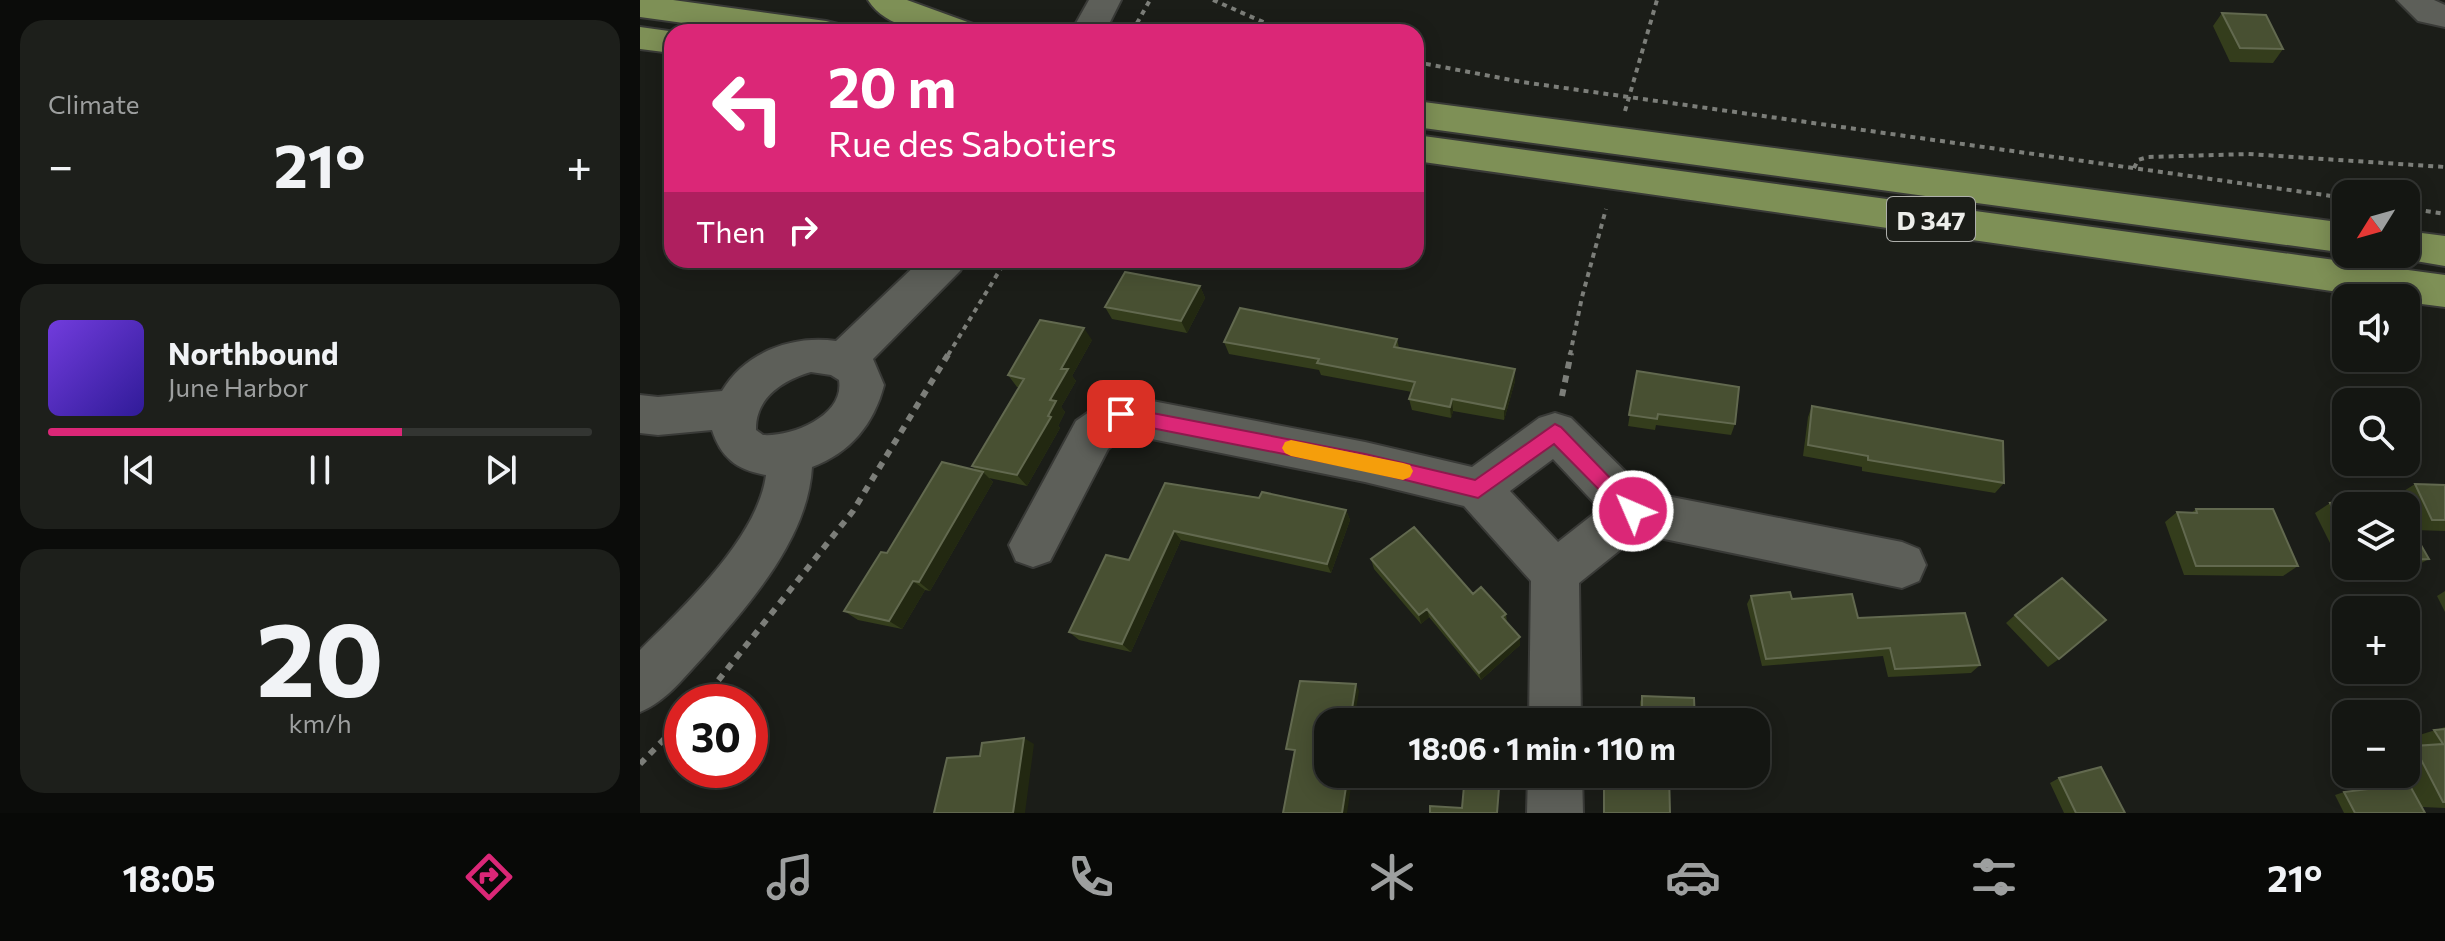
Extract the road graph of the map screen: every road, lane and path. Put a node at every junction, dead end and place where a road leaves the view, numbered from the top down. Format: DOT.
graph roads {
  1 [pos="884,0"];
  2 [pos="1105,0"];
  3 [pos="1150,0"];
  4 [pos="1213,0"];
  5 [pos="1657,0"];
  6 [pos="640,6"];
  7 [pos="769,24"];
  8 [pos="937,24"];
  9 [pos="1092,24"];
  10 [pos="1136,24"];
  11 [pos="1268,24"];
  12 [pos="640,38"];
  13 [pos="664,41"];
  14 [pos="1424,63"];
  15 [pos="1629,97"];
  16 [pos="1424,115"];
  17 [pos="1623,120"];
  18 [pos="1424,149"];
  19 [pos="2445,167"];
  20 [pos="2134,168"];
  21 [pos="2332,196"];
  22 [pos="1606,209"];
  23 [pos="2420,210"];
  24 [pos="2445,214"];
  25 [pos="2332,236"];
  26 [pos="2420,248"];
  27 [pos="2445,251"];
  28 [pos="938,268"];
  29 [pos="1001,268"];
  30 [pos="2445,291"];
  31 [pos="844,359"];
  32 [pos="735,409"];
  33 [pos="640,414"];
  34 [pos="1555,432"];
  35 [pos="790,455"];
  36 [pos="1478,489"];
  37 [pos="1633,511"];
  38 [pos="1033,545"];
  39 [pos="1902,565"];
  40 [pos="1555,573"];
  41 [pos="715,684"];
  42 [pos="640,686"];
  43 [pos="1555,708"];
  44 [pos="664,739"];
  45 [pos="640,764"];
  46 [pos="1555,788"];
  47 [pos="1555,813"];
  1 -- 8 [label="highway"];
  2 -- 9 [label="street"];
  3 -- 10 [label="path"];
  4 -- 11 [label="path"];
  5 -- 15 [label="path"];
  6 -- 7 [label="highway"];
  12 -- 13 [label="highway"];
  14 -- 15 [label="path"];
  15 -- 17 [label="path"];
  15 -- 20 [label="path"];
  16 -- 25 [label="highway, D 347"];
  18 -- 30 [label="highway, D 347"];
  19 -- 20 [label="path"];
  20 -- 21 [label="path"];
  22 -- 34 [label="path"];
  23 -- 24 [label="path"];
  26 -- 27 [label="highway"];
  28 -- 31 [label="street"];
  29 -- 41 [label="path"];
  31 -- 32 [label="street"];
  31 -- 35 [label="street"];
  32 -- 33 [label="street"];
  32 -- 35 [label="street"];
  34 -- 36 [label="street"];
  34 -- 37 [label="street"];
  35 -- 42 [label="street"];
  36 -- 38 [label="street"];
  36 -- 40 [label="street"];
  37 -- 39 [label="street"];
  37 -- 40 [label="street"];
  40 -- 43 [label="street"];
  44 -- 45 [label="path"];
  46 -- 47 [label="street"];
}
